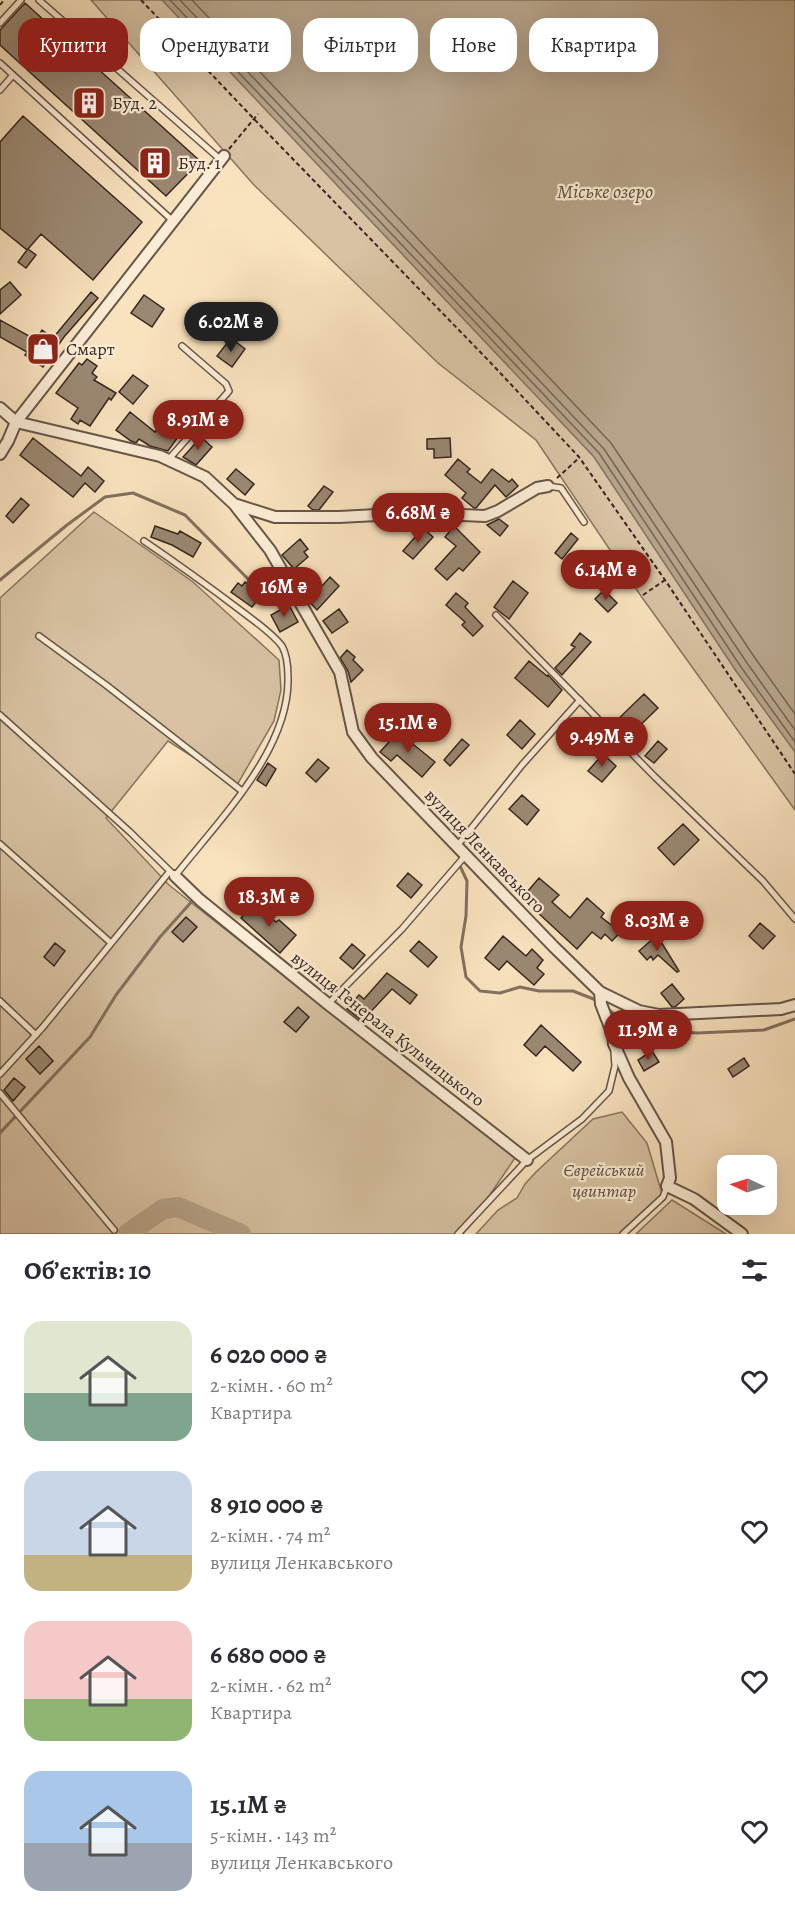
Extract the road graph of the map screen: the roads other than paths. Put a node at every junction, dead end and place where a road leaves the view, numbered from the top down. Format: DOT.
graph roads {
  1 [pos="21,0"];
  2 [pos="39,0"];
  3 [pos="0,23"];
  4 [pos="0,63"];
  5 [pos="13,75"];
  6 [pos="0,90"];
  7 [pos="222,158"];
  8 [pos="173,221"];
  9 [pos="182,346"];
  10 [pos="0,408"];
  11 [pos="16,422"];
  12 [pos="0,454"];
  13 [pos="168,460"];
  14 [pos="548,486"];
  15 [pos="234,504"];
  16 [pos="584,522"];
  17 [pos="144,541"];
  18 [pos="496,615"];
  19 [pos="39,636"];
  20 [pos="580,699"];
  21 [pos="0,716"];
  22 [pos="242,791"];
  23 [pos="0,844"];
  24 [pos="457,846"];
  25 [pos="466,855"];
  26 [pos="172,873"];
  27 [pos="795,918"];
  28 [pos="111,943"];
  29 [pos="600,992"];
  30 [pos="0,1000"];
  31 [pos="328,1004"];
  32 [pos="795,1005"];
  33 [pos="36,1035"];
  34 [pos="614,1044"];
  35 [pos="0,1074"];
  36 [pos="0,1093"];
  37 [pos="527,1160"];
  38 [pos="667,1186"];
  39 [pos="114,1230"];
  40 [pos="458,1234"];
  41 [pos="623,1234"];
  42 [pos="742,1234"];
  1 -- 3 [label="lane"];
  2 -- 7 [label="lane"];
  4 -- 5 [label="lane"];
  5 -- 6 [label="lane"];
  5 -- 8 [label="lane"];
  7 -- 8 [label="street"];
  8 -- 11 [label="street"];
  9 -- 13 [label="lane"];
  10 -- 11 [label="street, вулиця Ленкавського"];
  11 -- 12 [label="street"];
  11 -- 13 [label="street, вулиця Ленкавського"];
  13 -- 15 [label="street, вулиця Ленкавського"];
  14 -- 15 [label="street"];
  14 -- 16 [label="lane"];
  15 -- 24 [label="street, вулиця Ленкавського"];
  17 -- 22 [label="lane"];
  18 -- 20 [label="lane"];
  19 -- 22 [label="lane"];
  20 -- 24 [label="lane"];
  20 -- 27 [label="lane"];
  21 -- 26 [label="lane"];
  22 -- 26 [label="lane"];
  23 -- 28 [label="lane"];
  24 -- 25 [label="street, вулиця Ленкавського"];
  25 -- 29 [label="street, вулиця Ленкавського"];
  25 -- 31 [label="lane"];
  26 -- 28 [label="lane"];
  26 -- 31 [label="street, вулиця Генерала Кульчицького"];
  28 -- 33 [label="lane"];
  29 -- 32 [label="street"];
  29 -- 34 [label="street"];
  30 -- 33 [label="lane"];
  31 -- 37 [label="street, вулиця Генерала Кульчицького"];
  33 -- 35 [label="lane"];
  34 -- 37 [label="lane"];
  34 -- 38 [label="street"];
  36 -- 39 [label="lane"];
  37 -- 40 [label="lane"];
  38 -- 41 [label="lane"];
  38 -- 42 [label="street"];
}
